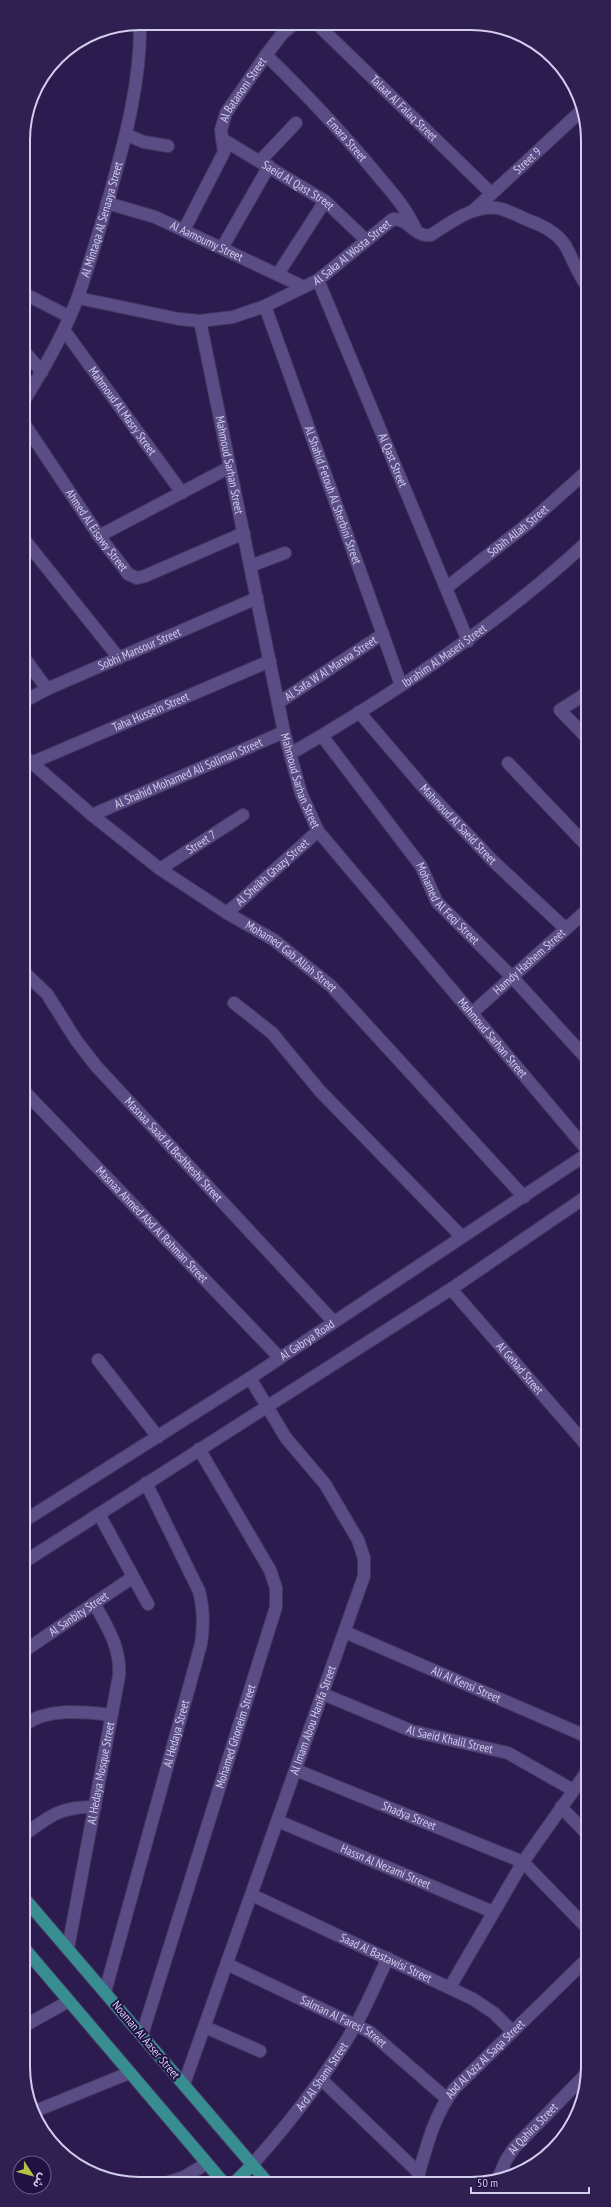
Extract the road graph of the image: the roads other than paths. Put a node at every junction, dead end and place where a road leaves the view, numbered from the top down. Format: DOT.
graph roads {
  1 [pos="140,30"];
  2 [pos="279,30"];
  3 [pos="323,30"];
  4 [pos="266,55"];
  5 [pos="577,114"];
  6 [pos="296,123"];
  7 [pos="127,135"];
  8 [pos="222,139"];
  9 [pos="168,146"];
  10 [pos="264,164"];
  11 [pos="490,192"];
  12 [pos="324,201"];
  13 [pos="107,203"];
  14 [pos="473,211"];
  15 [pos="184,230"];
  16 [pos="417,232"];
  17 [pos="366,240"];
  18 [pos="222,248"];
  19 [pos="581,272"];
  20 [pos="278,274"];
  21 [pos="318,280"];
  22 [pos="304,286"];
  23 [pos="30,297"];
  24 [pos="78,298"];
  25 [pos="265,306"];
  26 [pos="70,317"];
  27 [pos="200,321"];
  28 [pos="64,330"];
  29 [pos="30,358"];
  30 [pos="42,372"];
  31 [pos="30,391"];
  32 [pos="30,432"];
  33 [pos="230,467"];
  34 [pos="581,476"];
  35 [pos="182,493"];
  36 [pos="244,533"];
  37 [pos="99,536"];
  38 [pos="30,547"];
  39 [pos="581,547"];
  40 [pos="285,553"];
  41 [pos="250,566"];
  42 [pos="446,588"];
  43 [pos="257,598"];
  44 [pos="383,634"];
  45 [pos="468,641"];
  46 [pos="119,658"];
  47 [pos="270,661"];
  48 [pos="30,665"];
  49 [pos="401,685"];
  50 [pos="47,689"];
  51 [pos="581,696"];
  52 [pos="30,699"];
  53 [pos="278,703"];
  54 [pos="359,712"];
  55 [pos="284,732"];
  56 [pos="581,732"];
  57 [pos="322,736"];
  58 [pos="290,754"];
  59 [pos="30,758"];
  60 [pos="30,762"];
  61 [pos="508,763"];
  62 [pos="92,815"];
  63 [pos="243,815"];
  64 [pos="318,831"];
  65 [pos="581,840"];
  66 [pos="160,869"];
  67 [pos="227,913"];
  68 [pos="581,915"];
  69 [pos="566,929"];
  70 [pos="512,977"];
  71 [pos="30,978"];
  72 [pos="234,1003"];
  73 [pos="472,1013"];
  74 [pos="581,1053"];
  75 [pos="30,1097"];
  76 [pos="581,1143"];
  77 [pos="581,1158"];
  78 [pos="524,1197"];
  79 [pos="581,1200"];
  80 [pos="462,1237"];
  81 [pos="451,1289"];
  82 [pos="333,1321"];
  83 [pos="280,1358"];
  84 [pos="98,1360"];
  85 [pos="250,1378"];
  86 [pos="266,1407"];
  87 [pos="158,1437"];
  88 [pos="581,1440"];
  89 [pos="199,1449"];
  90 [pos="146,1483"];
  91 [pos="98,1514"];
  92 [pos="30,1517"];
  93 [pos="30,1558"];
  94 [pos="133,1576"];
  95 [pos="94,1603"];
  96 [pos="148,1604"];
  97 [pos="345,1632"];
  98 [pos="30,1647"];
  99 [pos="323,1694"];
  100 [pos="112,1715"];
  101 [pos="30,1723"];
  102 [pos="581,1734"];
  103 [pos="296,1770"];
  104 [pos="581,1779"];
  105 [pos="573,1790"];
  106 [pos="95,1806"];
  107 [pos="560,1807"];
  108 [pos="278,1822"];
  109 [pos="581,1828"];
  110 [pos="30,1830"];
  111 [pos="523,1862"];
  112 [pos="252,1895"];
  113 [pos="30,1905"];
  114 [pos="492,1912"];
  115 [pos="581,1922"];
  116 [pos="68,1948"];
  117 [pos="30,1956"];
  118 [pos="388,1958"];
  119 [pos="227,1964"];
  120 [pos="581,1965"];
  121 [pos="450,1987"];
  122 [pos="106,1992"];
  123 [pos="69,2002"];
  124 [pos="30,2023"];
  125 [pos="356,2024"];
  126 [pos="205,2027"];
  127 [pos="512,2031"];
  128 [pos="142,2035"];
  129 [pos="260,2051"];
  130 [pos="129,2072"];
  131 [pos="322,2080"];
  132 [pos="580,2080"];
  133 [pos="184,2084"];
  134 [pos="446,2098"];
  135 [pos="39,2110"];
  136 [pos="206,2164"];
  137 [pos="252,2165"];
  138 [pos="503,2172"];
  139 [pos="184,2177"];
  140 [pos="218,2177"];
  141 [pos="240,2177"];
  142 [pos="263,2177"];
  143 [pos="417,2177"];
  144 [pos="418,2177"];
  1 -- 7 [label="street, Al Mintaqa Al Senaaya Street"];
  2 -- 4 [label="street, Al Batanoni Street"];
  3 -- 11 [label="street, Talaat Al Falaq Street"];
  4 -- 8 [label="street, Al Batanoni Street"];
  4 -- 16 [label="street, Emara Street"];
  5 -- 11 [label="street, Street 9"];
  6 -- 10 [label="street"];
  7 -- 9 [label="street"];
  7 -- 13 [label="street, Al Mintaqa Al Senaaya Street"];
  8 -- 10 [label="street, Saeid Al Qast Street"];
  8 -- 15 [label="street, Al Batanoni Street"];
  10 -- 12 [label="street, Saeid Al Qast Street"];
  10 -- 18 [label="street"];
  11 -- 14 [label="street, Street 9"];
  12 -- 17 [label="street, Saeid Al Qast Street"];
  12 -- 20 [label="street"];
  13 -- 15 [label="street, Al Aamoumy Street"];
  13 -- 24 [label="street, Al Mintaqa Al Senaaya Street"];
  14 -- 16 [label="street"];
  14 -- 19 [label="street"];
  15 -- 18 [label="street, Al Aamoumy Street"];
  16 -- 17 [label="street, Al Saka Al Wosta Street"];
  17 -- 21 [label="street, Al Saka Al Wosta Street"];
  18 -- 20 [label="street, Al Aamoumy Street"];
  20 -- 22 [label="street, Al Aamoumy Street"];
  21 -- 22 [label="street, Al Saka Al Wosta Street"];
  21 -- 42 [label="street, Al Qast Street"];
  22 -- 25 [label="street, Al Saka Al Wosta Street"];
  23 -- 26 [label="street"];
  24 -- 26 [label="street, Al Mintaqa Al Senaaya Street"];
  24 -- 27 [label="street, Al Saka Al Wosta Street"];
  25 -- 27 [label="street, Al Saka Al Wosta Street"];
  25 -- 44 [label="street, Al Shahid Fetouh Al Sherbini Street"];
  26 -- 28 [label="street, Al Mintaqa Al Senaaya Street"];
  27 -- 33 [label="street, Mahmoud Sarhan Street"];
  28 -- 30 [label="street, Al Mintaqa Al Senaaya Street"];
  28 -- 35 [label="street, Mahmoud Al Masry Street"];
  29 -- 30 [label="street"];
  30 -- 31 [label="street, Al Mintaqa Al Senaaya Street"];
  32 -- 37 [label="street, Ahmed Al Eisawy Street"];
  33 -- 35 [label="street"];
  33 -- 36 [label="street, Mahmoud Sarhan Street"];
  34 -- 42 [label="street, Sobih Allah Street"];
  35 -- 37 [label="street"];
  36 -- 37 [label="street, Ahmed Al Eisawy Street"];
  36 -- 41 [label="street, Mahmoud Sarhan Street"];
  38 -- 46 [label="street"];
  39 -- 45 [label="street, Ibrahim Al Maseri Street"];
  40 -- 41 [label="street"];
  41 -- 43 [label="street, Mahmoud Sarhan Street"];
  42 -- 45 [label="street, Al Qast Street"];
  43 -- 46 [label="street, Sobhi Mansour Street"];
  43 -- 47 [label="street, Mahmoud Sarhan Street"];
  44 -- 49 [label="street, Al Shahid Fetouh Al Sherbini Street"];
  44 -- 53 [label="street, Al Safa W Al Marwa Street"];
  45 -- 49 [label="street, Ibrahim Al Maseri Street"];
  46 -- 50 [label="street, Sobhi Mansour Street"];
  47 -- 53 [label="street, Mahmoud Sarhan Street"];
  47 -- 59 [label="street, Taha Hussein Street"];
  48 -- 50 [label="street"];
  49 -- 54 [label="street, Ibrahim Al Maseri Street"];
  50 -- 52 [label="street, Sobhi Mansour Street"];
  51 -- 56 [label="street"];
  53 -- 55 [label="street, Mahmoud Sarhan Street"];
  54 -- 57 [label="street, Ibrahim Al Maseri Street"];
  54 -- 69 [label="street, Mahmoud Al Saeid Street"];
  55 -- 58 [label="street, Mahmoud Sarhan Street"];
  55 -- 62 [label="street, Al Shahid Mohamed Ali Soliman Street"];
  57 -- 58 [label="street, Ibrahim Al Maseri Street"];
  57 -- 70 [label="street, Mohamed Al Feqi Street"];
  58 -- 64 [label="street, Mahmoud Sarhan Street"];
  60 -- 62 [label="street, Mohamed Gab Allah Street"];
  61 -- 65 [label="street"];
  62 -- 66 [label="street, Mohamed Gab Allah Street"];
  63 -- 66 [label="street, Street 7"];
  64 -- 67 [label="street, Al Sheikh Ghazy Street"];
  64 -- 73 [label="street, Mahmoud Sarhan Street"];
  66 -- 67 [label="street, Mohamed Gab Allah Street"];
  67 -- 78 [label="street, Mohamed Gab Allah Street"];
  68 -- 69 [label="street, Hamdy Hashem Street"];
  69 -- 70 [label="street, Hamdy Hashem Street"];
  70 -- 73 [label="street, Hamdy Hashem Street"];
  70 -- 74 [label="street, Mohamed Al Feqi Street"];
  71 -- 82 [label="street, Masnaa Saad Al Beshbeshi Street"];
  72 -- 80 [label="street"];
  73 -- 76 [label="street, Mahmoud Sarhan Street"];
  75 -- 83 [label="street, Masnaa Ahmed Abd Al Rahman Street"];
  77 -- 78 [label="street, Al Gabrya Road"];
  78 -- 80 [label="street, Al Gabrya Road"];
  79 -- 81 [label="street"];
  80 -- 82 [label="street, Al Gabrya Road"];
  81 -- 86 [label="street"];
  81 -- 88 [label="street, Al Gehad Street"];
  82 -- 83 [label="street, Al Gabrya Road"];
  83 -- 85 [label="street, Al Gabrya Road"];
  84 -- 87 [label="street"];
  85 -- 86 [label="street, Al Imam Abou Hanifa Street"];
  85 -- 87 [label="street, Al Gabrya Road"];
  86 -- 89 [label="street"];
  86 -- 97 [label="street, Al Imam Abou Hanifa Street"];
  87 -- 92 [label="street, Al Gabrya Road"];
  89 -- 90 [label="street"];
  89 -- 128 [label="street, Mohamed Ghoneim Street"];
  90 -- 91 [label="street"];
  90 -- 122 [label="street, Al Hedaya Street"];
  91 -- 93 [label="street"];
  91 -- 94 [label="street"];
  94 -- 95 [label="street, Al Sanbity Street"];
  94 -- 96 [label="street"];
  95 -- 98 [label="street, Al Sanbity Street"];
  95 -- 100 [label="street, Al Hedaya Mosque Street"];
  97 -- 99 [label="street, Al Imam Abou Hanifa Street"];
  97 -- 102 [label="street, Ali Al Kensi Street"];
  99 -- 103 [label="street, Al Imam Abou Hanifa Street"];
  99 -- 105 [label="street, Al Saeid Khalil Street"];
  100 -- 101 [label="street"];
  100 -- 106 [label="street, Al Hedaya Mosque Street"];
  103 -- 108 [label="street, Al Imam Abou Hanifa Street"];
  103 -- 111 [label="street, Shadya Street"];
  104 -- 105 [label="street"];
  105 -- 107 [label="street"];
  106 -- 110 [label="street"];
  106 -- 116 [label="street, Al Hedaya Mosque Street"];
  107 -- 109 [label="street"];
  107 -- 111 [label="street"];
  108 -- 112 [label="street, Al Imam Abou Hanifa Street"];
  108 -- 114 [label="street, Hassn Al Nezami Street"];
  111 -- 114 [label="street"];
  111 -- 115 [label="street"];
  112 -- 118 [label="street, Saad Al Bastawisi Street"];
  112 -- 119 [label="street, Al Imam Abou Hanifa Street"];
  113 -- 116 [label="main road, Noaman Al Aaser Street"];
  114 -- 121 [label="street"];
  116 -- 122 [label="main road, Noaman Al Aaser Street"];
  117 -- 123 [label="main road"];
  118 -- 121 [label="street, Saad Al Bastawisi Street"];
  118 -- 125 [label="street, Ard Al Shami Street"];
  119 -- 125 [label="street, Salman Al Faresi Street"];
  119 -- 126 [label="street, Al Imam Abou Hanifa Street"];
  120 -- 127 [label="street, Abd Al Aziz Al Saqa Street"];
  121 -- 127 [label="street, Saad Al Bastawisi Street"];
  122 -- 128 [label="main road, Noaman Al Aaser Street"];
  123 -- 124 [label="street"];
  123 -- 130 [label="main road"];
  125 -- 131 [label="street, Ard Al Shami Street"];
  125 -- 134 [label="street, Salman Al Faresi Street"];
  126 -- 129 [label="street"];
  126 -- 133 [label="street, Al Imam Abou Hanifa Street"];
  127 -- 134 [label="street, Abd Al Aziz Al Saqa Street"];
  128 -- 133 [label="main road, Noaman Al Aaser Street"];
  130 -- 135 [label="street"];
  130 -- 136 [label="main road"];
  131 -- 137 [label="street, Ard Al Shami Street"];
  131 -- 143 [label="street"];
  132 -- 138 [label="street, Al Qahira Street"];
  133 -- 137 [label="main road, Noaman Al Aaser Street"];
  134 -- 144 [label="street, Abd Al Aziz Al Saqa Street"];
  136 -- 139 [label="street"];
  136 -- 140 [label="main road"];
  137 -- 141 [label="main road"];
  137 -- 142 [label="main road, Noaman Al Aaser Street"];
}
